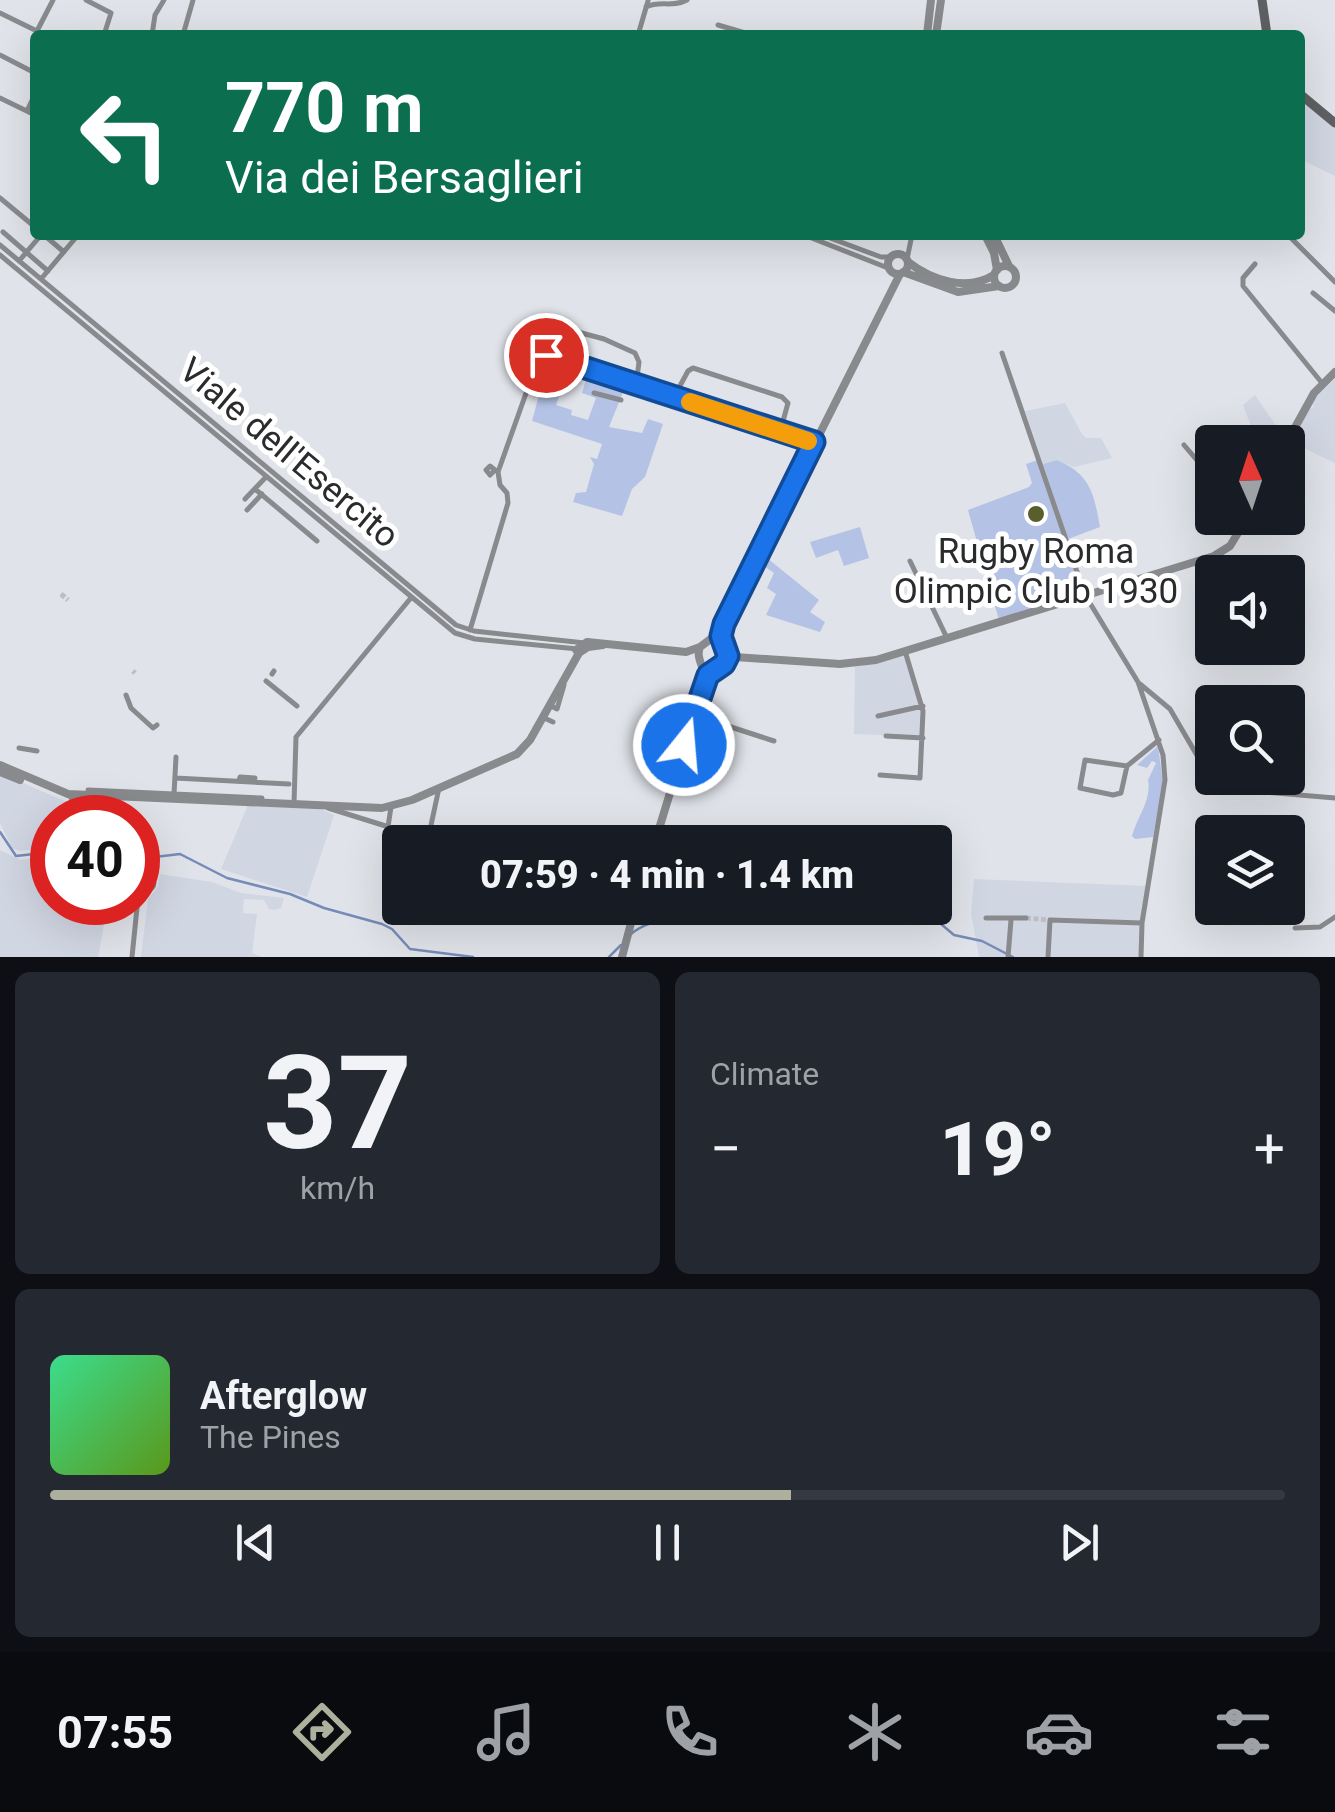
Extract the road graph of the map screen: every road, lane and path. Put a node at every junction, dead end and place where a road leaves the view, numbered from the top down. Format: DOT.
graph roads {
  1 [pos="53,0"];
  2 [pos="86,0"];
  3 [pos="164,0"];
  4 [pos="193,0"];
  5 [pos="687,0"];
  6 [pos="931,0"];
  7 [pos="941,0"];
  8 [pos="1262,0"];
  9 [pos="647,4"];
  10 [pos="0,13"];
  11 [pos="718,25"];
  12 [pos="36,30"];
  13 [pos="38,30"];
  14 [pos="106,30"];
  15 [pos="153,30"];
  16 [pos="185,30"];
  17 [pos="639,30"];
  18 [pos="735,30"];
  19 [pos="928,30"];
  20 [pos="937,30"];
  21 [pos="1266,30"];
  22 [pos="0,55"];
  23 [pos="30,70"];
  24 [pos="0,98"];
  25 [pos="1305,98"];
  26 [pos="30,105"];
  27 [pos="27,111"];
  28 [pos="30,112"];
  29 [pos="1335,123"];
  30 [pos="0,198"];
  31 [pos="30,224"];
  32 [pos="38,240"];
  33 [pos="49,240"];
  34 [pos="74,240"];
  35 [pos="817,240"];
  36 [pos="835,240"];
  37 [pos="911,240"];
  38 [pos="988,240"];
  39 [pos="996,240"];
  40 [pos="1293,240"];
  41 [pos="0,245"];
  42 [pos="26,252"];
  43 [pos="64,252"];
  44 [pos="0,255"];
  45 [pos="902,258"];
  46 [pos="14,260"];
  47 [pos="1255,264"];
  48 [pos="1009,266"];
  49 [pos="48,271"];
  50 [pos="896,271"];
  51 [pos="995,272"];
  52 [pos="922,277"];
  53 [pos="38,282"];
  54 [pos="1335,282"];
  55 [pos="999,286"];
  56 [pos="1313,293"];
  57 [pos="1335,311"];
  58 [pos="1002,353"];
  59 [pos="536,357"];
  60 [pos="1335,372"];
  61 [pos="1322,384"];
  62 [pos="648,388"];
  63 [pos="594,393"];
  64 [pos="674,397"];
  65 [pos="621,400"];
  66 [pos="1296,425"];
  67 [pos="780,432"];
  68 [pos="814,442"];
  69 [pos="1184,446"];
  70 [pos="247,456"];
  71 [pos="1195,459"];
  72 [pos="266,477"];
  73 [pos="290,487"];
  74 [pos="255,488"];
  75 [pos="285,493"];
  76 [pos="262,494"];
  77 [pos="245,499"];
  78 [pos="247,510"];
  79 [pos="334,524"];
  80 [pos="327,528"];
  81 [pos="1237,535"];
  82 [pos="318,541"];
  83 [pos="910,561"];
  84 [pos="397,581"];
  85 [pos="414,595"];
  86 [pos="1084,595"];
  87 [pos="722,630"];
  88 [pos="470,634"];
  89 [pos="947,638"];
  90 [pos="711,639"];
  91 [pos="576,646"];
  92 [pos="725,646"];
  93 [pos="700,647"];
  94 [pos="906,650"];
  95 [pos="686,652"];
  96 [pos="747,657"];
  97 [pos="701,662"];
  98 [pos="726,663"];
  99 [pos="716,669"];
  100 [pos="266,681"];
  101 [pos="1138,682"];
  102 [pos="704,684"];
  103 [pos="126,694"];
  104 [pos="297,706"];
  105 [pos="922,706"];
  106 [pos="694,714"];
  107 [pos="878,716"];
  108 [pos="542,717"];
  109 [pos="553,722"];
  110 [pos="156,725"];
  111 [pos="886,736"];
  112 [pos="923,738"];
  113 [pos="1159,740"];
  114 [pos="774,741"];
  115 [pos="20,748"];
  116 [pos="37,751"];
  117 [pos="176,757"];
  118 [pos="1127,766"];
  119 [pos="0,768"];
  120 [pos="880,775"];
  121 [pos="175,778"];
  122 [pos="255,778"];
  123 [pos="239,781"];
  124 [pos="289,784"];
  125 [pos="435,790"];
  126 [pos="87,793"];
  127 [pos="174,794"];
  128 [pos="56,795"];
  129 [pos="76,795"];
  130 [pos="262,798"];
  131 [pos="1335,798"];
  132 [pos="294,804"];
  133 [pos="321,806"];
  134 [pos="391,807"];
  135 [pos="388,825"];
  136 [pos="431,825"];
  137 [pos="660,825"];
  138 [pos="382,826"];
  139 [pos="1335,917"];
  140 [pos="986,918"];
  141 [pos="1026,918"];
  142 [pos="1012,920"];
  143 [pos="1142,923"];
  144 [pos="135,925"];
  145 [pos="630,925"];
  146 [pos="1296,928"];
  147 [pos="1008,954"];
  148 [pos="132,957"];
  149 [pos="622,957"];
  150 [pos="1048,957"];
  151 [pos="1142,957"];
  1 -- 13 [label="street"];
  2 -- 14 [label="street"];
  3 -- 15 [label="street"];
  4 -- 16 [label="street"];
  5 -- 9 [label="street"];
  6 -- 19 [label="street"];
  7 -- 20 [label="street"];
  8 -- 21 [label="main road"];
  9 -- 17 [label="street"];
  10 -- 12 [label="street"];
  11 -- 18 [label="street"];
  22 -- 23 [label="street"];
  24 -- 27 [label="street"];
  25 -- 29 [label="main road"];
  26 -- 27 [label="street"];
  27 -- 28 [label="street"];
  30 -- 31 [label="street"];
  32 -- 42 [label="street"];
  33 -- 43 [label="street"];
  34 -- 43 [label="street"];
  35 -- 50 [label="street"];
  36 -- 45 [label="street"];
  37 -- 45 [label="street"];
  38 -- 51 [label="street"];
  39 -- 48 [label="street"];
  40 -- 54 [label="street"];
  41 -- 42 [label="street"];
  41 -- 46 [label="street, Viale dell'Esercito"];
  42 -- 46 [label="street"];
  42 -- 49 [label="street"];
  43 -- 49 [label="street"];
  44 -- 46 [label="street, Viale dell'Esercito"];
  45 -- 50 [label="street"];
  45 -- 50 [label="street"];
  45 -- 52 [label="street"];
  46 -- 53 [label="street, Viale dell'Esercito"];
  47 -- 61 [label="street"];
  48 -- 51 [label="street"];
  48 -- 55 [label="street"];
  49 -- 53 [label="street"];
  50 -- 52 [label="street"];
  50 -- 68 [label="street"];
  51 -- 52 [label="street"];
  51 -- 55 [label="street"];
  52 -- 55 [label="street"];
  53 -- 70 [label="street, Viale dell'Esercito"];
  56 -- 57 [label="street"];
  58 -- 86 [label="street"];
  59 -- 62 [label="street"];
  59 -- 62 [label="street"];
  59 -- 88 [label="street"];
  60 -- 61 [label="street"];
  61 -- 66 [label="street"];
  62 -- 64 [label="street"];
  63 -- 65 [label="street"];
  64 -- 67 [label="street"];
  64 -- 67 [label="street"];
  67 -- 68 [label="street"];
  68 -- 87 [label="street"];
  69 -- 71 [label="street"];
  70 -- 72 [label="street, Viale dell'Esercito"];
  70 -- 73 [label="street, Viale dell'Esercito"];
  72 -- 74 [label="street"];
  72 -- 75 [label="street, Viale dell'Esercito"];
  73 -- 75 [label="street"];
  73 -- 79 [label="street, Viale dell'Esercito"];
  74 -- 76 [label="street"];
  74 -- 77 [label="street"];
  75 -- 80 [label="street, Viale dell'Esercito"];
  76 -- 78 [label="street"];
  76 -- 82 [label="street"];
  79 -- 80 [label="street"];
  79 -- 84 [label="street, Viale dell'Esercito"];
  80 -- 84 [label="street, Viale dell'Esercito"];
  81 -- 86 [label="street"];
  83 -- 89 [label="street"];
  84 -- 85 [label="street, Viale dell'Esercito"];
  85 -- 88 [label="street, Viale dell'Esercito"];
  85 -- 132 [label="street"];
  86 -- 89 [label="street"];
  86 -- 101 [label="street"];
  87 -- 90 [label="street"];
  87 -- 92 [label="street"];
  88 -- 91 [label="street, Viale dell'Esercito"];
  89 -- 94 [label="street"];
  90 -- 92 [label="street"];
  90 -- 93 [label="street"];
  91 -- 95 [label="street"];
  91 -- 108 [label="street"];
  92 -- 96 [label="street"];
  92 -- 98 [label="street"];
  93 -- 95 [label="street"];
  93 -- 97 [label="street"];
  94 -- 96 [label="street"];
  94 -- 105 [label="street"];
  95 -- 97 [label="street"];
  96 -- 98 [label="street"];
  97 -- 99 [label="street"];
  97 -- 102 [label="street"];
  98 -- 99 [label="street"];
  99 -- 102 [label="street"];
  100 -- 104 [label="street"];
  101 -- 113 [label="street"];
  101 -- 131 [label="street"];
  102 -- 106 [label="street"];
  103 -- 110 [label="street"];
  105 -- 107 [label="street"];
  105 -- 112 [label="street"];
  106 -- 114 [label="street"];
  106 -- 137 [label="street"];
  108 -- 109 [label="street"];
  108 -- 125 [label="street"];
  111 -- 112 [label="street"];
  112 -- 120 [label="street"];
  113 -- 118 [label="street"];
  113 -- 143 [label="street"];
  115 -- 116 [label="street"];
  117 -- 121 [label="street"];
  118 -- 118 [label="street"];
  119 -- 128 [label="street"];
  121 -- 123 [label="street"];
  121 -- 127 [label="street"];
  122 -- 123 [label="street"];
  123 -- 124 [label="street"];
  125 -- 134 [label="street"];
  125 -- 136 [label="street"];
  126 -- 127 [label="street"];
  126 -- 129 [label="street"];
  126 -- 132 [label="street"];
  127 -- 130 [label="street"];
  132 -- 133 [label="street"];
  133 -- 134 [label="street"];
  133 -- 138 [label="street"];
  134 -- 135 [label="street"];
  139 -- 146 [label="street"];
  140 -- 142 [label="street"];
  141 -- 142 [label="street"];
  142 -- 147 [label="street"];
  143 -- 150 [label="street"];
  143 -- 151 [label="street"];
  144 -- 148 [label="street"];
  145 -- 149 [label="street"];
}
